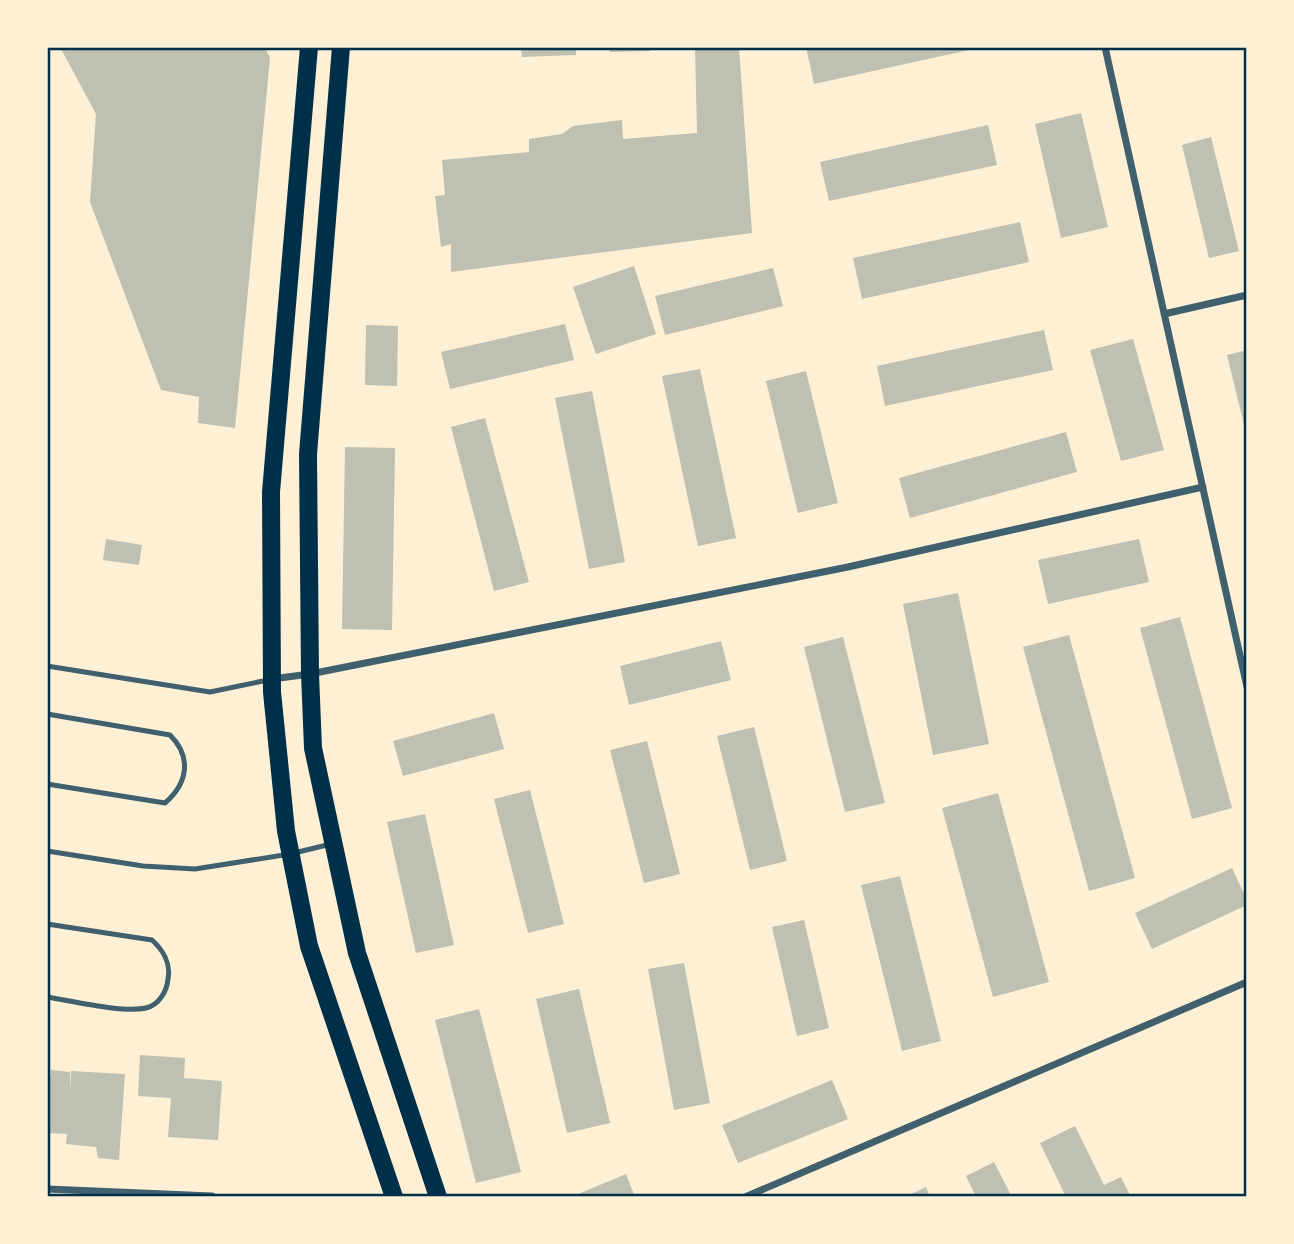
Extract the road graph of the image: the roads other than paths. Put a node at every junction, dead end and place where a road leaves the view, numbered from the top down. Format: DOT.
graph roads {
  1 [pos="309,47"];
  2 [pos="341,47"];
  3 [pos="1105,47"];
  4 [pos="1247,295"];
  5 [pos="1164,314"];
  6 [pos="1203,487"];
  7 [pos="47,666"];
  8 [pos="310,674"];
  9 [pos="272,679"];
  10 [pos="1247,688"];
  11 [pos="47,714"];
  12 [pos="47,784"];
  13 [pos="333,843"];
  14 [pos="47,852"];
  15 [pos="290,854"];
  16 [pos="47,924"];
  17 [pos="1247,982"];
  18 [pos="47,997"];
  19 [pos="47,1189"];
  20 [pos="212,1196"];
  21 [pos="394,1197"];
  22 [pos="438,1197"];
  23 [pos="745,1197"];
  1 -- 9 [label="main road"];
  2 -- 8 [label="main road"];
  3 -- 5 [label="street"];
  4 -- 5 [label="street"];
  5 -- 6 [label="street"];
  6 -- 8 [label="street"];
  6 -- 10 [label="street"];
  7 -- 9 [label="lane"];
  8 -- 9 [label="street"];
  8 -- 13 [label="main road"];
  9 -- 15 [label="main road"];
  11 -- 12 [label="lane"];
  13 -- 15 [label="lane"];
  13 -- 22 [label="main road"];
  14 -- 15 [label="lane"];
  15 -- 21 [label="main road"];
  16 -- 18 [label="lane"];
  17 -- 23 [label="street"];
  19 -- 20 [label="street"];
}
